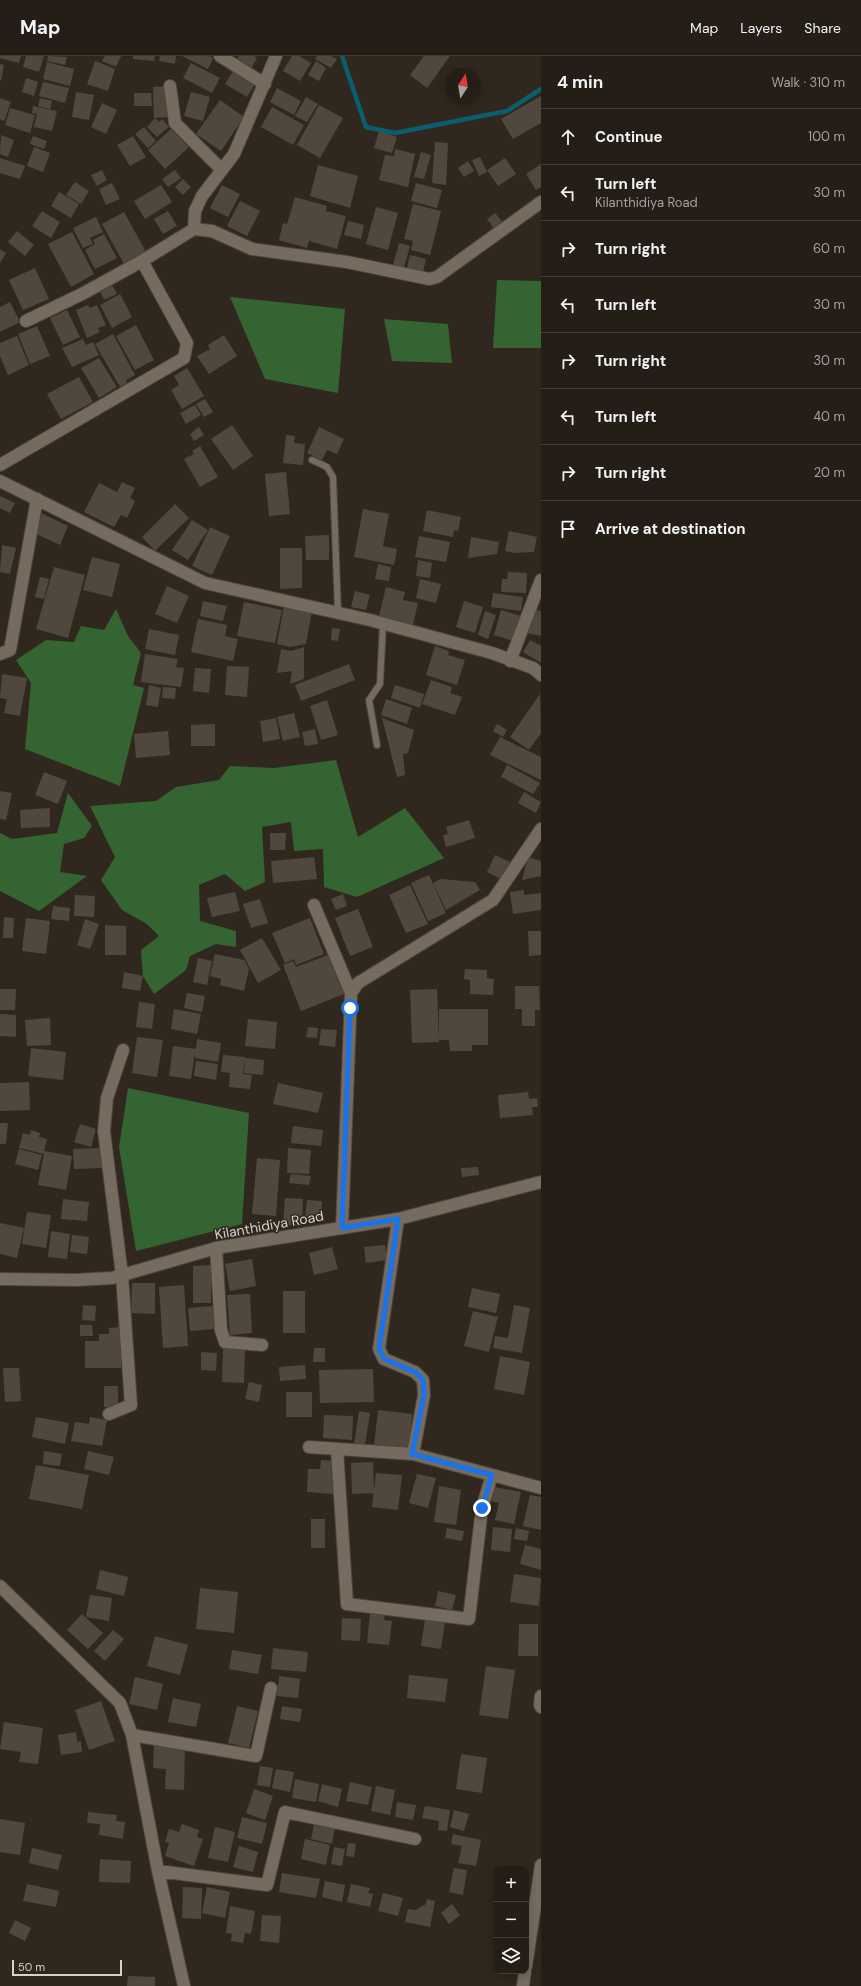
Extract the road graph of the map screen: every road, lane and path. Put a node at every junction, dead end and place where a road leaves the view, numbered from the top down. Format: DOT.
graph roads {
  1 [pos="220,56"];
  2 [pos="276,56"];
  3 [pos="265,84"];
  4 [pos="170,86"];
  5 [pos="222,170"];
  6 [pos="541,202"];
  7 [pos="194,229"];
  8 [pos="142,261"];
  9 [pos="26,321"];
  10 [pos="312,460"];
  11 [pos="0,465"];
  12 [pos="0,481"];
  13 [pos="37,499"];
  14 [pos="541,580"];
  15 [pos="338,613"];
  16 [pos="383,624"];
  17 [pos="0,654"];
  18 [pos="510,661"];
  19 [pos="541,675"];
  20 [pos="377,745"];
  21 [pos="541,829"];
  22 [pos="314,905"];
  23 [pos="351,993"];
  24 [pos="123,1050"];
  25 [pos="541,1182"];
  26 [pos="398,1219"];
  27 [pos="342,1228"];
  28 [pos="216,1248"];
  29 [pos="122,1275"];
  30 [pos="0,1279"];
  31 [pos="262,1345"];
  32 [pos="109,1414"];
  33 [pos="309,1447"];
  34 [pos="337,1449"];
  35 [pos="412,1454"];
  36 [pos="492,1475"];
  37 [pos="541,1488"];
  38 [pos="0,1586"];
  39 [pos="271,1688"];
  40 [pos="541,1696"];
  41 [pos="541,1707"];
  42 [pos="132,1735"];
  43 [pos="415,1839"];
  44 [pos="541,1865"];
  45 [pos="158,1871"];
  46 [pos="529,1946"];
  47 [pos="525,1974"];
  48 [pos="184,1986"];
  49 [pos="523,1986"];
  1 -- 3 [label="street"];
  2 -- 3 [label="street"];
  3 -- 5 [label="street"];
  4 -- 5 [label="street"];
  5 -- 7 [label="street"];
  6 -- 7 [label="street"];
  7 -- 8 [label="street"];
  8 -- 9 [label="street"];
  8 -- 11 [label="street"];
  10 -- 15 [label="lane"];
  12 -- 13 [label="street"];
  13 -- 15 [label="street"];
  13 -- 17 [label="street"];
  14 -- 18 [label="street"];
  15 -- 16 [label="street"];
  16 -- 18 [label="street"];
  16 -- 20 [label="lane"];
  18 -- 19 [label="street"];
  21 -- 23 [label="street"];
  22 -- 23 [label="street"];
  23 -- 27 [label="street"];
  24 -- 29 [label="street"];
  25 -- 26 [label="street, Kilanthidiya Road"];
  26 -- 27 [label="street, Kilanthidiya Road"];
  26 -- 35 [label="street"];
  27 -- 28 [label="street, Kilanthidiya Road"];
  28 -- 29 [label="street, Kilanthidiya Road"];
  28 -- 31 [label="street"];
  29 -- 30 [label="street, Kilanthidiya Road"];
  29 -- 32 [label="street"];
  33 -- 34 [label="street"];
  34 -- 35 [label="street"];
  34 -- 36 [label="street"];
  35 -- 36 [label="street"];
  36 -- 37 [label="street"];
  38 -- 42 [label="street"];
  39 -- 42 [label="street"];
  40 -- 41 [label="street"];
  42 -- 45 [label="street"];
  43 -- 45 [label="street"];
  44 -- 46 [label="street"];
  45 -- 48 [label="street"];
  47 -- 49 [label="street"];
}
